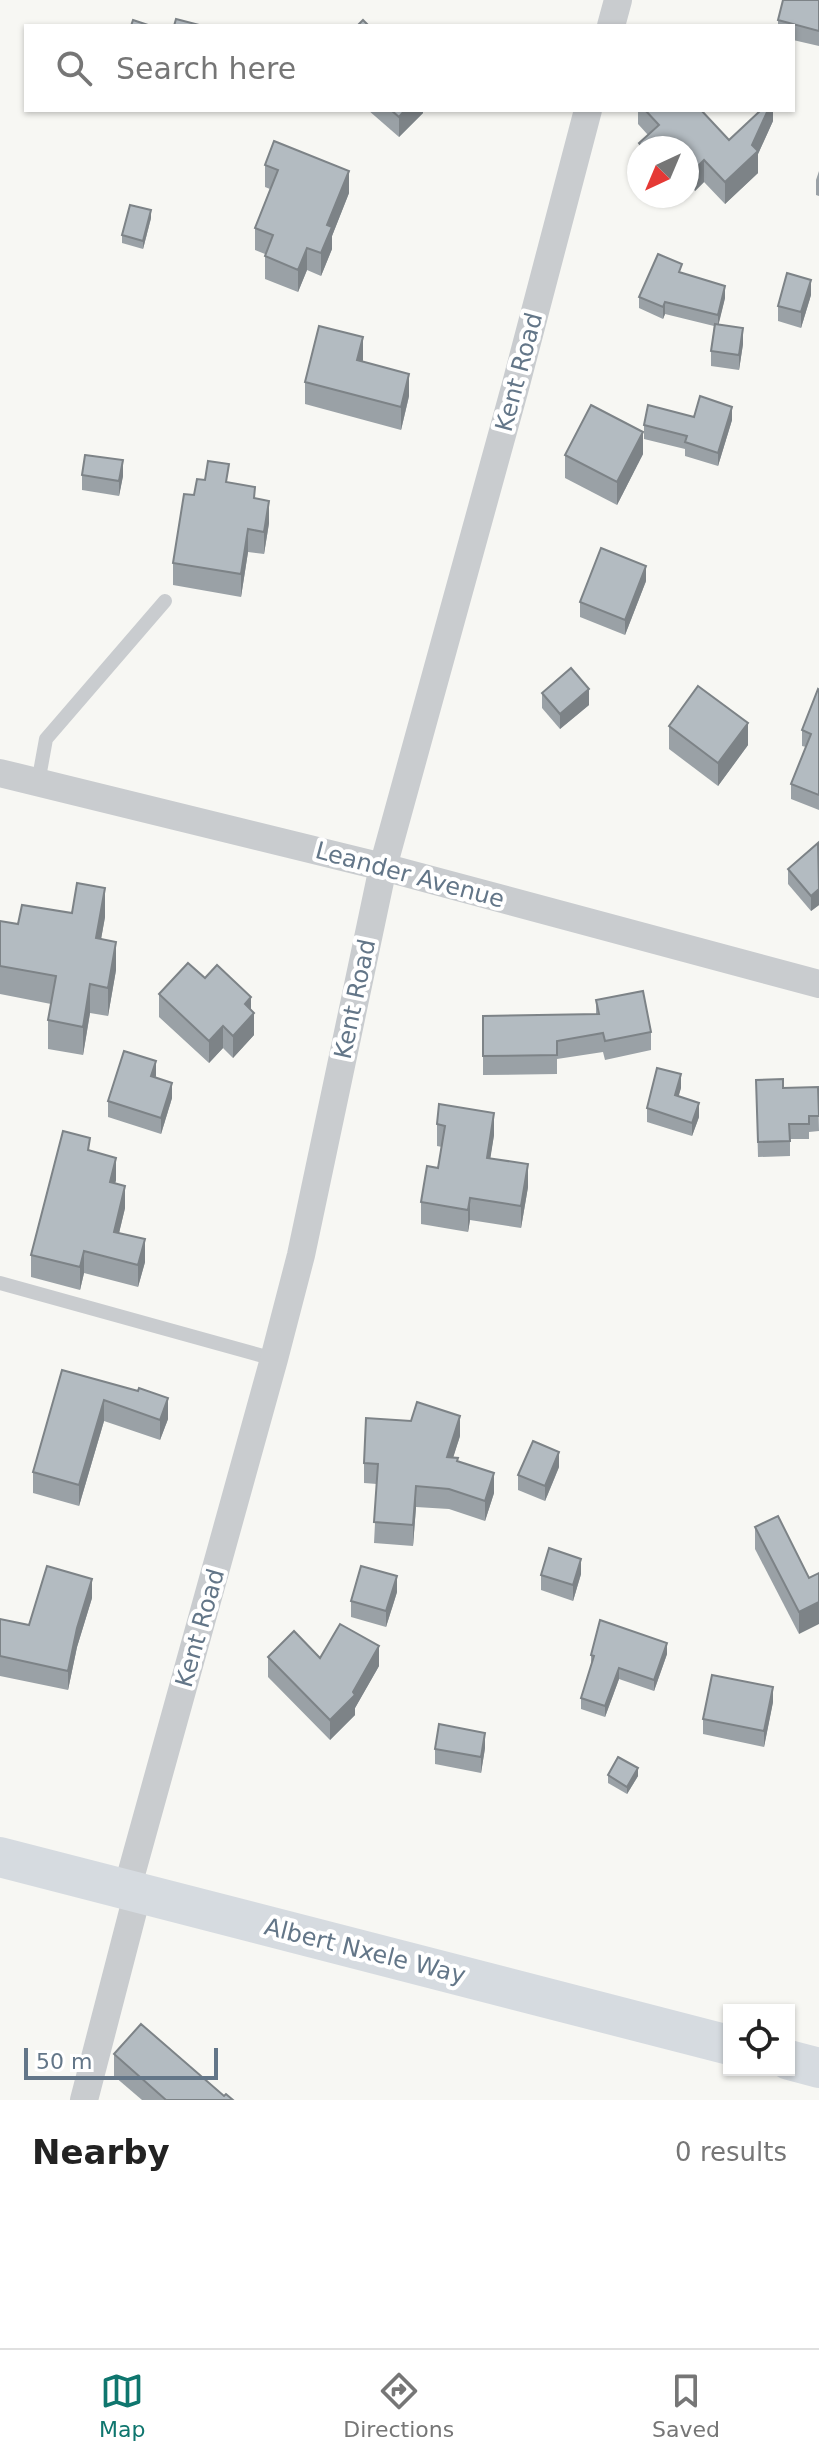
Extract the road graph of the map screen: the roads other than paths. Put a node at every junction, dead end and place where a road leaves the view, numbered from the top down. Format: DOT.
graph roads {
  1 [pos="618,0"];
  2 [pos="612,24"];
  3 [pos="587,112"];
  4 [pos="165,601"];
  5 [pos="0,773"];
  6 [pos="38,783"];
  7 [pos="383,867"];
  8 [pos="819,984"];
  9 [pos="0,1283"];
  10 [pos="274,1359"];
  11 [pos="0,1857"];
  12 [pos="132,1891"];
  13 [pos="723,2043"];
  14 [pos="795,2062"];
  15 [pos="819,2068"];
  16 [pos="84,2100"];
  1 -- 2 [label="street"];
  3 -- 7 [label="street, Kent Road"];
  4 -- 6 [label="lane"];
  5 -- 6 [label="street, Leander Avenue"];
  6 -- 7 [label="street, Leander Avenue"];
  7 -- 8 [label="street, Leander Avenue"];
  7 -- 10 [label="street, Kent Road"];
  9 -- 10 [label="lane"];
  10 -- 12 [label="street, Kent Road"];
  11 -- 12 [label="main road, Albert Nxele Way"];
  12 -- 13 [label="main road, Albert Nxele Way"];
  12 -- 16 [label="street, Kent Road"];
  14 -- 15 [label="main road"];
}
